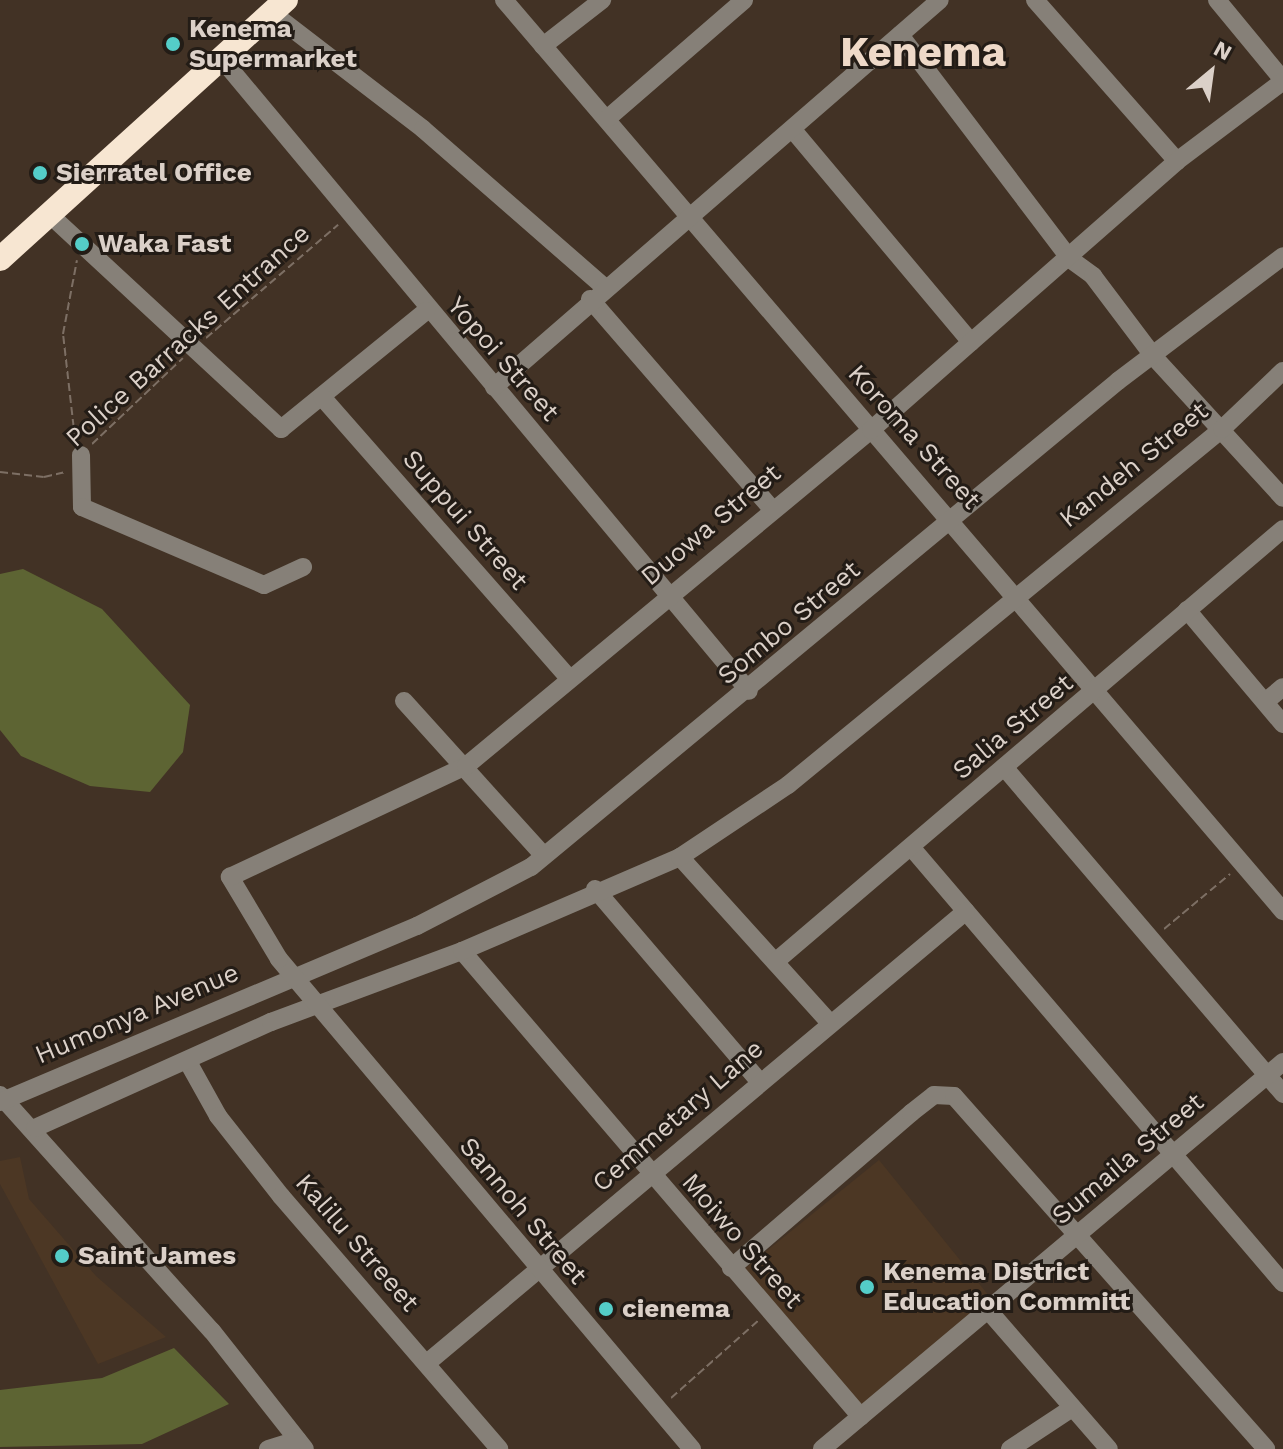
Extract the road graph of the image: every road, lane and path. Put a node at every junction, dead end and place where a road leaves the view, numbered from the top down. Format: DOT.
graph roads {
  1 [pos="504,0"];
  2 [pos="602,0"];
  3 [pos="744,0"];
  4 [pos="940,0"];
  5 [pos="1035,0"];
  6 [pos="1217,0"];
  7 [pos="279,6"];
  8 [pos="900,35"];
  9 [pos="543,46"];
  10 [pos="221,58"];
  11 [pos="1283,81"];
  12 [pos="608,118"];
  13 [pos="793,130"];
  14 [pos="1177,161"];
  15 [pos="48,213"];
  16 [pos="349,217"];
  17 [pos="689,218"];
  18 [pos="83,247"];
  19 [pos="4,249"];
  20 [pos="1283,256"];
  21 [pos="1070,259"];
  22 [pos="597,293"];
  23 [pos="426,311"];
  24 [pos="971,342"];
  25 [pos="194,348"];
  26 [pos="1154,357"];
  27 [pos="1283,371"];
  28 [pos="494,387"];
  29 [pos="322,397"];
  30 [pos="1222,429"];
  31 [pos="871,430"];
  32 [pos="81,455"];
  33 [pos="0,472"];
  34 [pos="1283,498"];
  35 [pos="770,507"];
  36 [pos="952,518"];
  37 [pos="1283,529"];
  38 [pos="303,567"];
  39 [pos="670,593"];
  40 [pos="1014,595"];
  41 [pos="1187,610"];
  42 [pos="568,677"];
  43 [pos="1283,687"];
  44 [pos="749,691"];
  45 [pos="1096,692"];
  46 [pos="404,701"];
  47 [pos="1265,702"];
  48 [pos="1283,724"];
  49 [pos="466,766"];
  50 [pos="1004,767"];
  51 [pos="911,847"];
  52 [pos="543,855"];
  53 [pos="680,857"];
  54 [pos="1243,863"];
  55 [pos="595,889"];
  56 [pos="966,911"];
  57 [pos="1283,911"];
  58 [pos="1152,940"];
  59 [pos="462,951"];
  60 [pos="775,962"];
  61 [pos="296,977"];
  62 [pos="318,1003"];
  63 [pos="829,1022"];
  64 [pos="188,1062"];
  65 [pos="1283,1062"];
  66 [pos="1268,1075"];
  67 [pos="758,1080"];
  68 [pos="1283,1094"];
  69 [pos="2,1099"];
  70 [pos="35,1128"];
  71 [pos="1175,1155"];
  72 [pos="649,1174"];
  73 [pos="1080,1236"];
  74 [pos="731,1268"];
  75 [pos="537,1271"];
  76 [pos="1283,1283"];
  77 [pos="988,1310"];
  78 [pos="768,1311"];
  79 [pos="427,1363"];
  80 [pos="1072,1408"];
  81 [pos="658,1409"];
  82 [pos="861,1417"];
  83 [pos="302,1444"];
  84 [pos="268,1449"];
  85 [pos="499,1449"];
  86 [pos="692,1449"];
  87 [pos="822,1449"];
  88 [pos="1010,1449"];
  89 [pos="1109,1449"];
  90 [pos="1266,1449"];
  1 -- 9 [label="street, Koroma Street"];
  2 -- 9 [label="street"];
  3 -- 12 [label="street"];
  4 -- 8 [label="street"];
  5 -- 14 [label="street"];
  6 -- 11 [label="street"];
  7 -- 10 [label="highway"];
  7 -- 22 [label="street"];
  8 -- 13 [label="street"];
  8 -- 21 [label="street"];
  9 -- 12 [label="street, Koroma Street"];
  10 -- 15 [label="highway"];
  10 -- 16 [label="street, Yopoi Street"];
  11 -- 14 [label="street, Duowa Street"];
  12 -- 17 [label="street, Koroma Street"];
  13 -- 17 [label="street"];
  13 -- 24 [label="street"];
  14 -- 21 [label="street, Duowa Street"];
  15 -- 18 [label="street"];
  15 -- 19 [label="highway"];
  16 -- 23 [label="street, Yopoi Street"];
  16 -- 25 [label="path, Police Barracks Entrance"];
  17 -- 22 [label="street"];
  17 -- 31 [label="street, Koroma Street"];
  18 -- 25 [label="street"];
  18 -- 32 [label="path"];
  20 -- 26 [label="street, Sombo Street"];
  21 -- 24 [label="street, Duowa Street"];
  21 -- 26 [label="street"];
  22 -- 28 [label="street"];
  22 -- 35 [label="street"];
  23 -- 28 [label="street, Yopoi Street"];
  23 -- 29 [label="street"];
  24 -- 31 [label="street, Duowa Street"];
  25 -- 29 [label="street"];
  25 -- 32 [label="path, Police Barracks Entrance"];
  26 -- 30 [label="street"];
  26 -- 36 [label="street, Sombo Street"];
  27 -- 30 [label="street, Kandeh Street"];
  28 -- 39 [label="street, Yopoi Street"];
  29 -- 42 [label="street, Suppui Street"];
  30 -- 34 [label="street"];
  30 -- 40 [label="street, Kandeh Street"];
  31 -- 35 [label="street, Duowa Street"];
  31 -- 36 [label="street, Koroma Street"];
  32 -- 33 [label="path, Police Barracks Entrance"];
  32 -- 38 [label="street"];
  35 -- 39 [label="street, Duowa Street"];
  36 -- 40 [label="street, Koroma Street"];
  36 -- 44 [label="street, Sombo Street"];
  37 -- 41 [label="street, Salia Street"];
  39 -- 42 [label="street, Duowa Street"];
  39 -- 44 [label="street, Yopoi Street"];
  40 -- 45 [label="street, Koroma Street"];
  40 -- 53 [label="street, Kandeh Street"];
  41 -- 45 [label="street, Salia Street"];
  41 -- 47 [label="street"];
  42 -- 49 [label="street, Duowa Street"];
  43 -- 47 [label="street"];
  44 -- 52 [label="street, Sombo Street"];
  45 -- 50 [label="street, Salia Street"];
  45 -- 54 [label="street, Koroma Street"];
  46 -- 49 [label="street"];
  47 -- 48 [label="street"];
  49 -- 52 [label="street"];
  49 -- 61 [label="street, Duowa Street"];
  50 -- 51 [label="street, Salia Street"];
  50 -- 58 [label="street"];
  51 -- 56 [label="street"];
  51 -- 60 [label="street, Salia Street"];
  52 -- 61 [label="street, Sombo Street"];
  53 -- 55 [label="street, Kandeh Street"];
  53 -- 60 [label="street"];
  54 -- 57 [label="street, Koroma Street"];
  54 -- 58 [label="path"];
  55 -- 59 [label="street, Kandeh Street"];
  55 -- 67 [label="street"];
  56 -- 63 [label="street, Cemmetary Lane"];
  56 -- 71 [label="street"];
  58 -- 66 [label="street"];
  59 -- 62 [label="street, Kandeh Street"];
  59 -- 72 [label="street, Moiwo Street"];
  60 -- 63 [label="street"];
  61 -- 62 [label="street, Sannoh Street"];
  61 -- 69 [label="street, Humonya Avenue"];
  62 -- 64 [label="street, Kandeh Street"];
  62 -- 75 [label="street, Sannoh Street"];
  63 -- 67 [label="street, Cemmetary Lane"];
  64 -- 70 [label="street, Kandeh Street"];
  64 -- 79 [label="street, Kalilu Streeet"];
  65 -- 66 [label="street, Sumaila Street"];
  66 -- 68 [label="street"];
  66 -- 71 [label="street, Sumaila Street"];
  67 -- 72 [label="street, Cemmetary Lane"];
  69 -- 70 [label="street"];
  70 -- 83 [label="street"];
  71 -- 73 [label="street, Sumaila Street"];
  71 -- 76 [label="street"];
  72 -- 74 [label="street, Moiwo Street"];
  72 -- 75 [label="street, Cemmetary Lane"];
  73 -- 74 [label="street"];
  73 -- 77 [label="street, Sumaila Street"];
  73 -- 90 [label="street"];
  74 -- 78 [label="street, Moiwo Street"];
  75 -- 79 [label="street, Cemmetary Lane"];
  75 -- 81 [label="street, Sannoh Street"];
  77 -- 80 [label="street"];
  77 -- 82 [label="street, Sumaila Street"];
  78 -- 81 [label="path"];
  78 -- 82 [label="street, Moiwo Street"];
  79 -- 85 [label="street, Kalilu Streeet"];
  80 -- 88 [label="street"];
  80 -- 89 [label="street"];
  81 -- 86 [label="street, Sannoh Street"];
  82 -- 87 [label="street, Sumaila Street"];
  83 -- 84 [label="street"];
}
